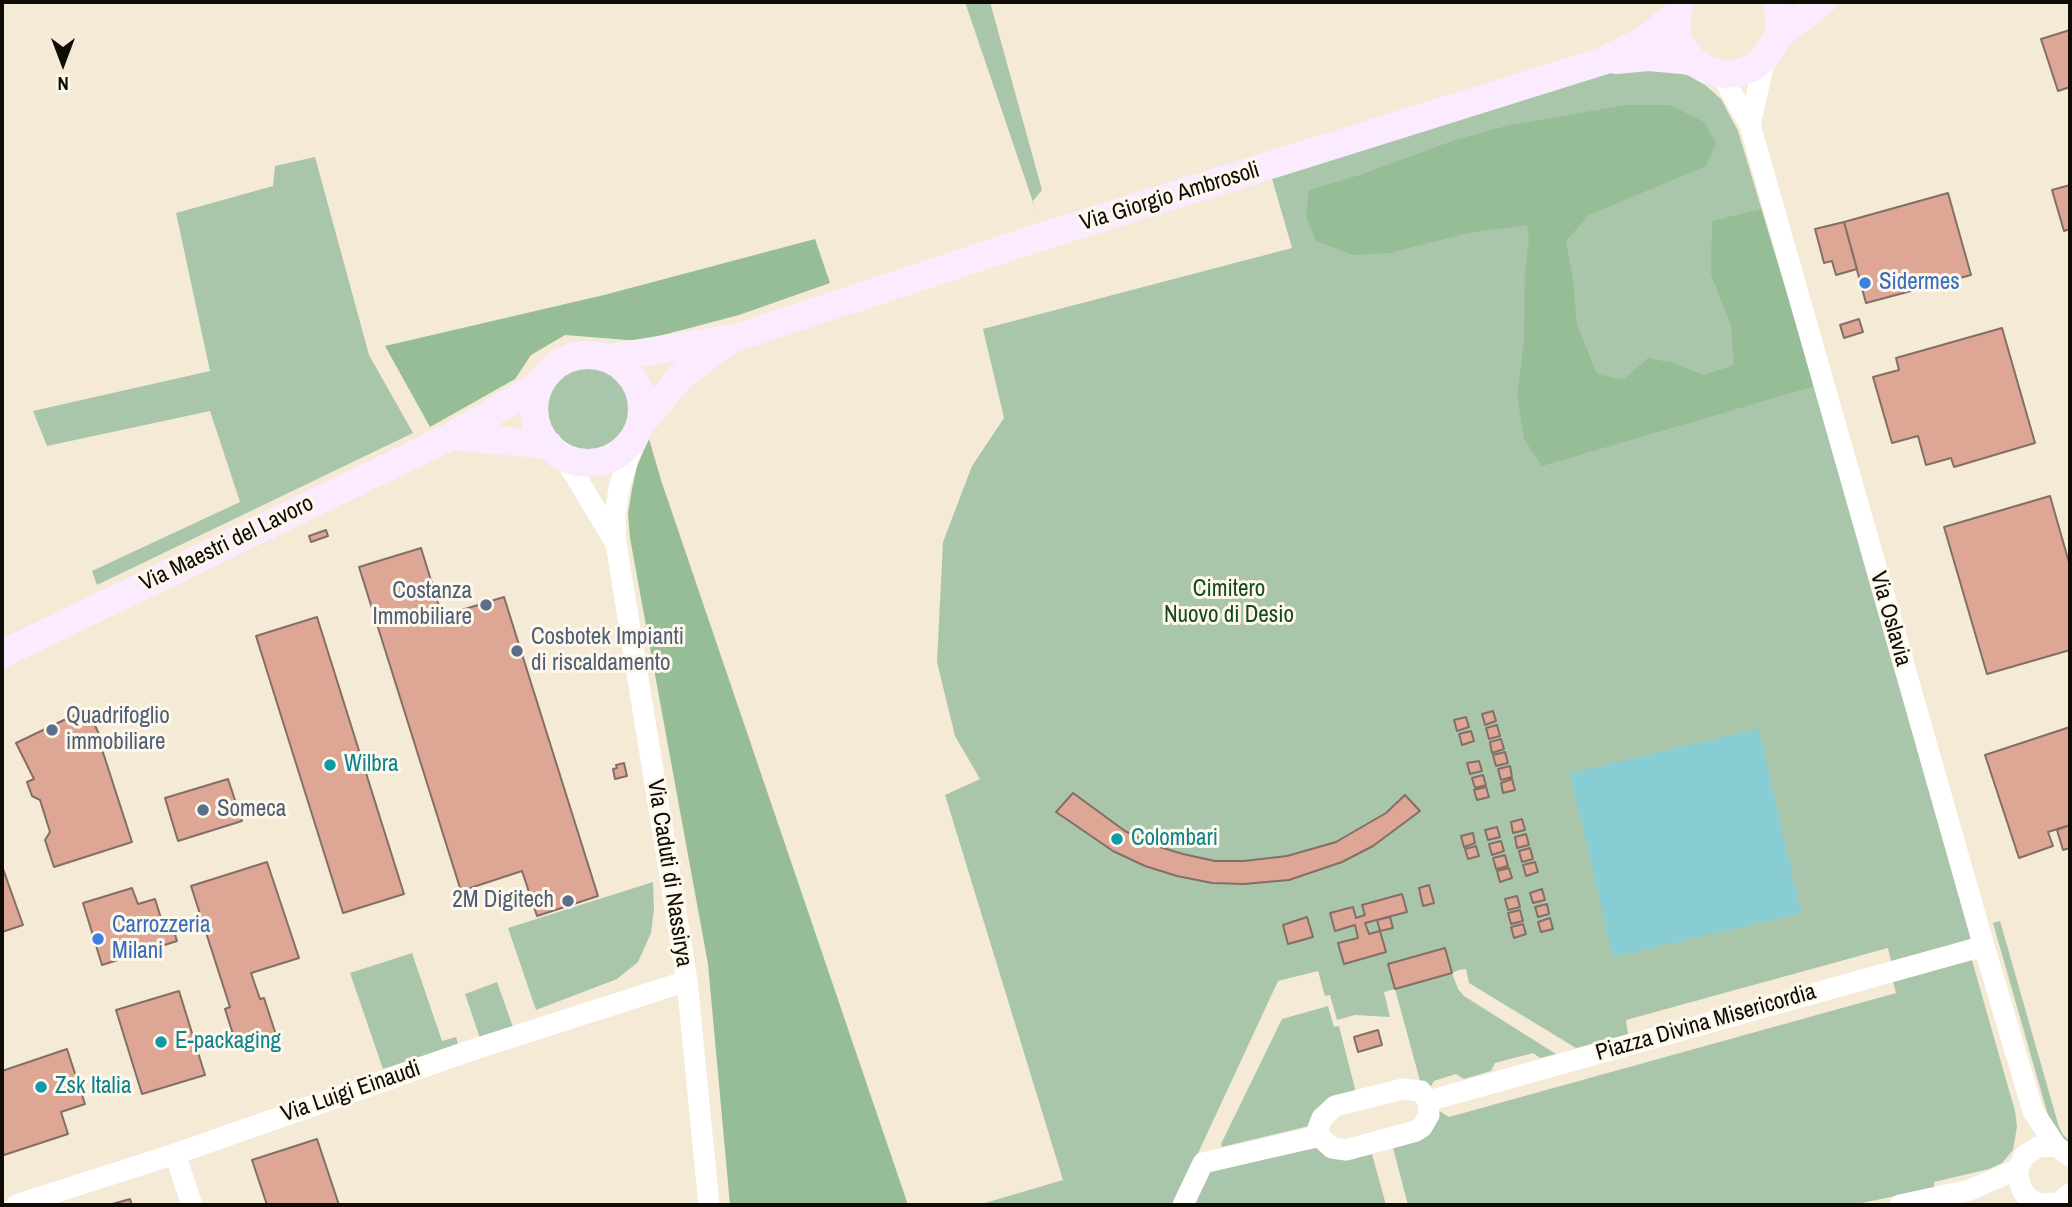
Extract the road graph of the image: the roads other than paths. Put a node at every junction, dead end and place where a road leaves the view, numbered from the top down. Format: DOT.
graph roads {
  1 [pos="1776,2"];
  2 [pos="1822,2"];
  3 [pos="1678,8"];
  4 [pos="1772,47"];
  5 [pos="1603,61"];
  6 [pos="1693,61"];
  7 [pos="1721,74"];
  8 [pos="1750,125"];
  9 [pos="739,337"];
  10 [pos="609,358"];
  11 [pos="540,384"];
  12 [pos="638,430"];
  13 [pos="452,436"];
  14 [pos="556,451"];
  15 [pos="616,544"];
  16 [pos="2,654"];
  17 [pos="1984,946"];
  18 [pos="687,981"];
  19 [pos="1429,1101"];
  20 [pos="2033,1111"];
  21 [pos="1319,1136"];
  22 [pos="2063,1151"];
  23 [pos="175,1154"];
  24 [pos="2024,1160"];
  25 [pos="1970,1190"];
  26 [pos="2070,1194"];
  27 [pos="2034,1200"];
  28 [pos="16,1205"];
  29 [pos="192,1205"];
  30 [pos="709,1205"];
  31 [pos="1183,1205"];
  32 [pos="1900,1205"];
  1 -- 4 [label="main road"];
  2 -- 4 [label="main road"];
  3 -- 5 [label="main road, Via Giorgio Ambrosoli"];
  3 -- 6 [label="main road"];
  4 -- 7 [label="main road"];
  4 -- 8 [label="street, Via Oslavia"];
  5 -- 6 [label="main road, Via Giorgio Ambrosoli"];
  5 -- 9 [label="main road, Via Giorgio Ambrosoli"];
  6 -- 7 [label="main road, Via Giorgio Ambrosoli"];
  7 -- 8 [label="street, Via Oslavia"];
  8 -- 17 [label="street, Via Oslavia"];
  9 -- 10 [label="main road, Via Giorgio Ambrosoli"];
  9 -- 12 [label="main road, Via Giorgio Ambrosoli"];
  10 -- 11 [label="main road"];
  10 -- 12 [label="main road"];
  11 -- 13 [label="main road, Via Maestri del Lavoro"];
  11 -- 14 [label="main road"];
  12 -- 14 [label="main road"];
  12 -- 15 [label="street, Via Caduti di Nassirya"];
  13 -- 14 [label="main road"];
  13 -- 16 [label="main road, Via Maestri del Lavoro"];
  14 -- 15 [label="street, Via Caduti di Nassirya"];
  15 -- 18 [label="street, Via Caduti di Nassirya"];
  17 -- 19 [label="street, Piazza Divina Misericordia"];
  17 -- 20 [label="street, Via Oslavia"];
  18 -- 23 [label="street, Via Luigi Einaudi"];
  18 -- 30 [label="street, Via Caduti di Nassirya"];
  19 -- 21 [label="street"];
  19 -- 21 [label="street"];
  20 -- 22 [label="street, Via Oslavia"];
  20 -- 24 [label="street, Via Oslavia"];
  21 -- 31 [label="street"];
  22 -- 24 [label="street"];
  23 -- 28 [label="street, Via Luigi Einaudi"];
  23 -- 29 [label="street"];
  24 -- 25 [label="street"];
  24 -- 27 [label="street, Via Oslavia"];
  25 -- 27 [label="street"];
  25 -- 32 [label="street"];
  26 -- 27 [label="street"];
}
